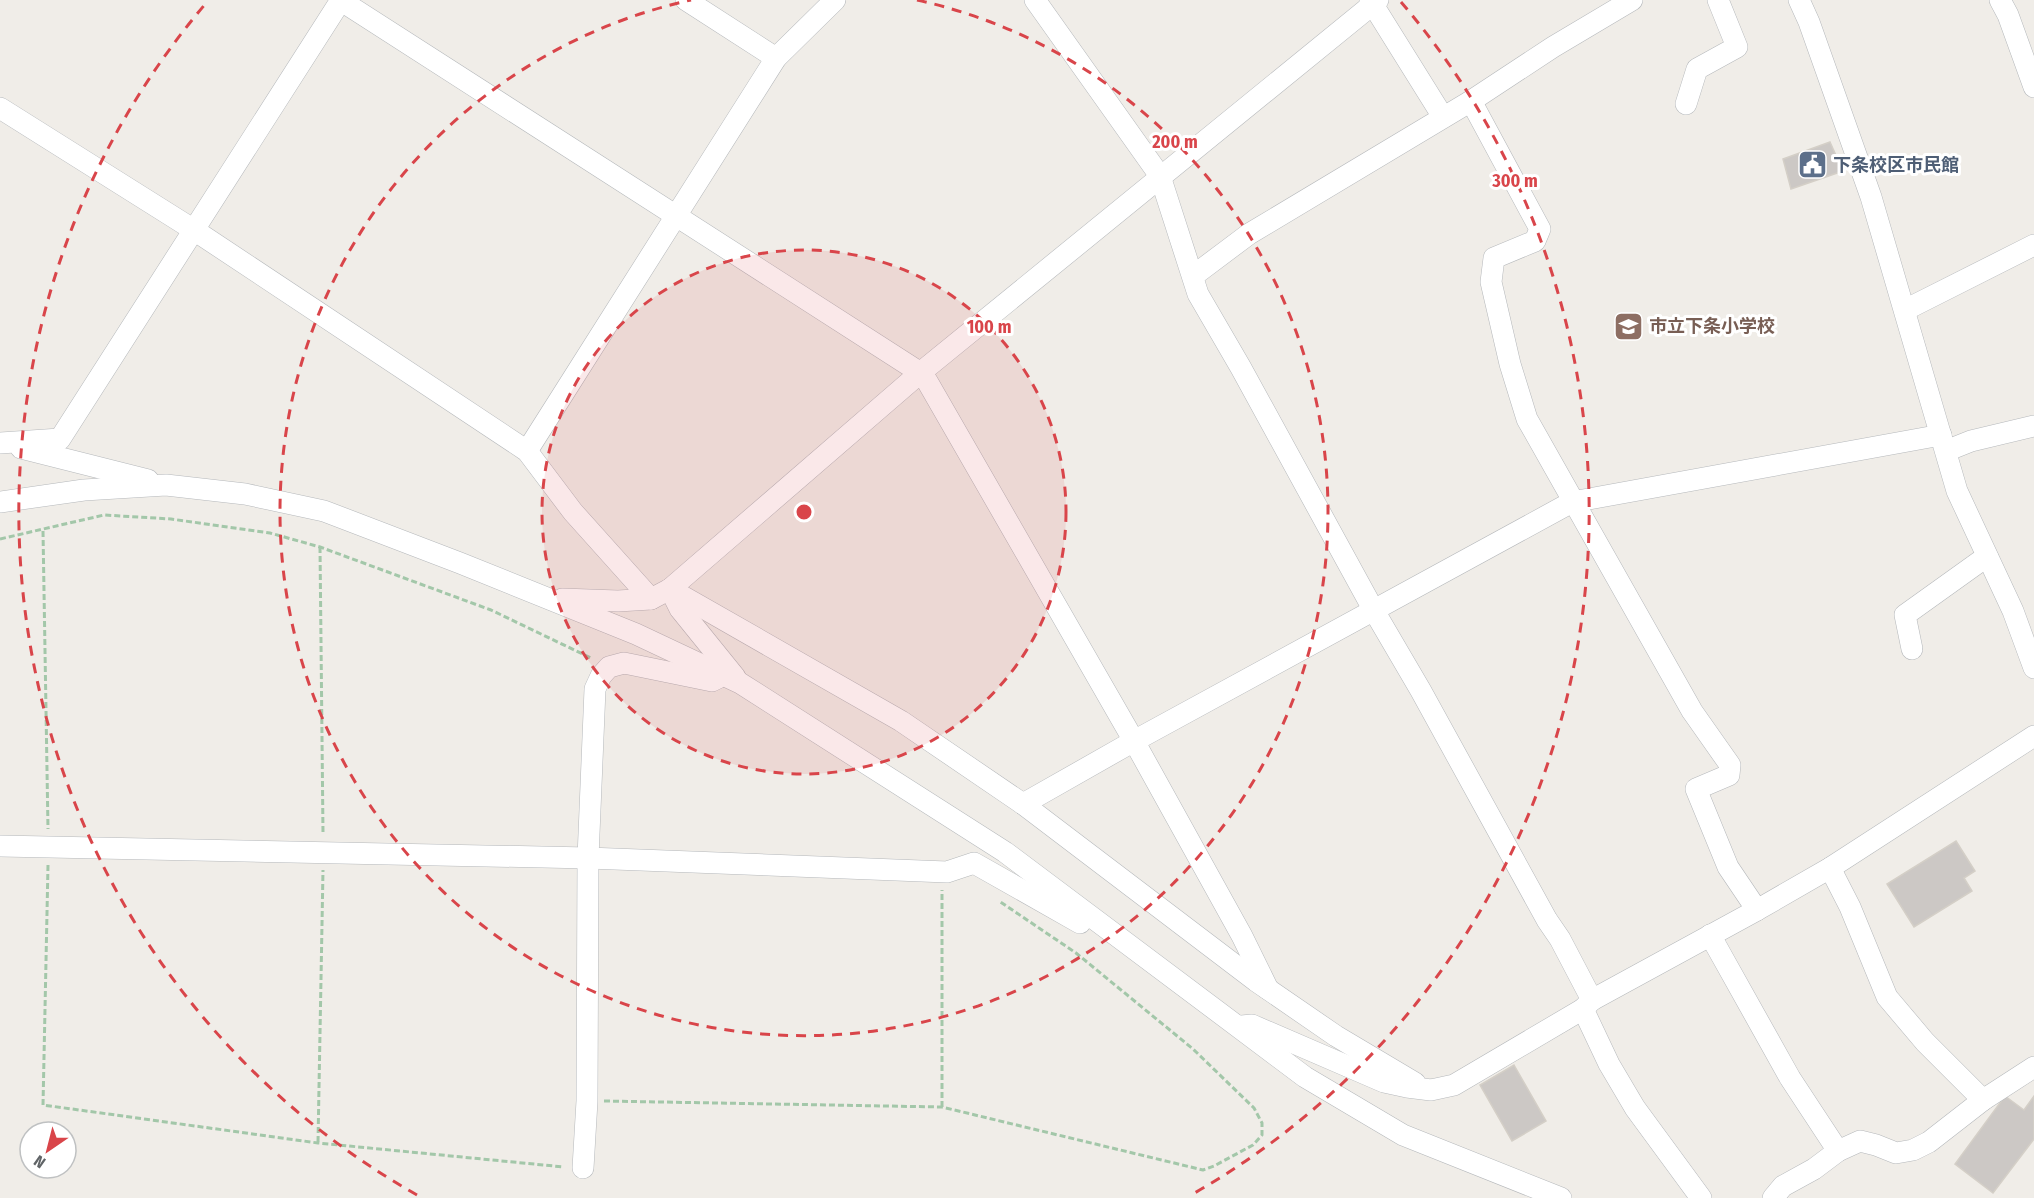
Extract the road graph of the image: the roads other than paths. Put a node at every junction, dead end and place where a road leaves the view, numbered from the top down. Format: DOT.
graph roads {
  1 [pos="340,0"];
  2 [pos="686,0"];
  3 [pos="835,0"];
  4 [pos="1035,0"];
  5 [pos="1632,0"];
  6 [pos="1718,0"];
  7 [pos="1799,0"];
  8 [pos="2000,0"];
  9 [pos="1374,2"];
  10 [pos="776,58"];
  11 [pos="2034,87"];
  12 [pos="1471,101"];
  13 [pos="1686,104"];
  14 [pos="0,108"];
  15 [pos="1443,117"];
  16 [pos="1160,176"];
  17 [pos="675,216"];
  18 [pos="194,230"];
  19 [pos="2034,245"];
  20 [pos="1192,276"];
  21 [pos="1905,310"];
  22 [pos="920,373"];
  23 [pos="2034,426"];
  24 [pos="0,443"];
  25 [pos="1943,443"];
  26 [pos="527,451"];
  27 [pos="166,485"];
  28 [pos="0,502"];
  29 [pos="1572,502"];
  30 [pos="1988,558"];
  31 [pos="670,589"];
  32 [pos="549,599"];
  33 [pos="651,599"];
  34 [pos="1373,609"];
  35 [pos="1912,648"];
  36 [pos="2034,668"];
  37 [pos="732,679"];
  38 [pos="2034,736"];
  39 [pos="1134,741"];
  40 [pos="1023,804"];
  41 [pos="0,846"];
  42 [pos="588,858"];
  43 [pos="1830,868"];
  44 [pos="1757,910"];
  45 [pos="1710,935"];
  46 [pos="1120,939"];
  47 [pos="1268,989"];
  48 [pos="1587,1004"];
  49 [pos="1235,1026"];
  50 [pos="2034,1067"];
  51 [pos="1426,1089"];
  52 [pos="1983,1100"];
  53 [pos="1838,1151"];
  54 [pos="583,1168"];
  55 [pos="1562,1198"];
  56 [pos="1701,1198"];
  57 [pos="1773,1198"];
  1 -- 17 [label="street"];
  1 -- 18 [label="street"];
  2 -- 10 [label="street"];
  3 -- 10 [label="street"];
  4 -- 16 [label="street"];
  5 -- 12 [label="street"];
  6 -- 13 [label="street"];
  7 -- 21 [label="street"];
  8 -- 11 [label="street"];
  9 -- 15 [label="street"];
  9 -- 16 [label="street"];
  10 -- 17 [label="street"];
  12 -- 15 [label="street"];
  12 -- 29 [label="street"];
  14 -- 18 [label="street"];
  15 -- 20 [label="street"];
  16 -- 20 [label="street"];
  16 -- 22 [label="street"];
  17 -- 22 [label="street"];
  17 -- 26 [label="street"];
  18 -- 24 [label="street"];
  18 -- 26 [label="street"];
  19 -- 21 [label="street"];
  20 -- 34 [label="street"];
  21 -- 25 [label="street"];
  22 -- 31 [label="street"];
  22 -- 39 [label="street"];
  23 -- 25 [label="street"];
  24 -- 27 [label="street"];
  25 -- 29 [label="street"];
  25 -- 30 [label="street"];
  26 -- 33 [label="street"];
  27 -- 28 [label="street"];
  27 -- 32 [label="street"];
  29 -- 34 [label="street"];
  29 -- 44 [label="street"];
  30 -- 35 [label="street"];
  30 -- 36 [label="street"];
  31 -- 33 [label="street"];
  31 -- 37 [label="street"];
  31 -- 40 [label="street"];
  32 -- 33 [label="street"];
  32 -- 37 [label="street"];
  34 -- 39 [label="street"];
  34 -- 48 [label="street"];
  37 -- 42 [label="street"];
  37 -- 46 [label="street"];
  38 -- 43 [label="street"];
  39 -- 40 [label="street"];
  39 -- 47 [label="street"];
  40 -- 47 [label="street"];
  41 -- 42 [label="street"];
  42 -- 46 [label="street"];
  42 -- 54 [label="street"];
  43 -- 44 [label="street"];
  43 -- 52 [label="street"];
  44 -- 45 [label="street"];
  45 -- 48 [label="street"];
  45 -- 53 [label="street"];
  46 -- 49 [label="street"];
  47 -- 51 [label="street"];
  48 -- 51 [label="street"];
  48 -- 56 [label="street"];
  49 -- 51 [label="street"];
  49 -- 55 [label="street"];
  50 -- 52 [label="street"];
  52 -- 53 [label="street"];
  53 -- 57 [label="street"];
}
